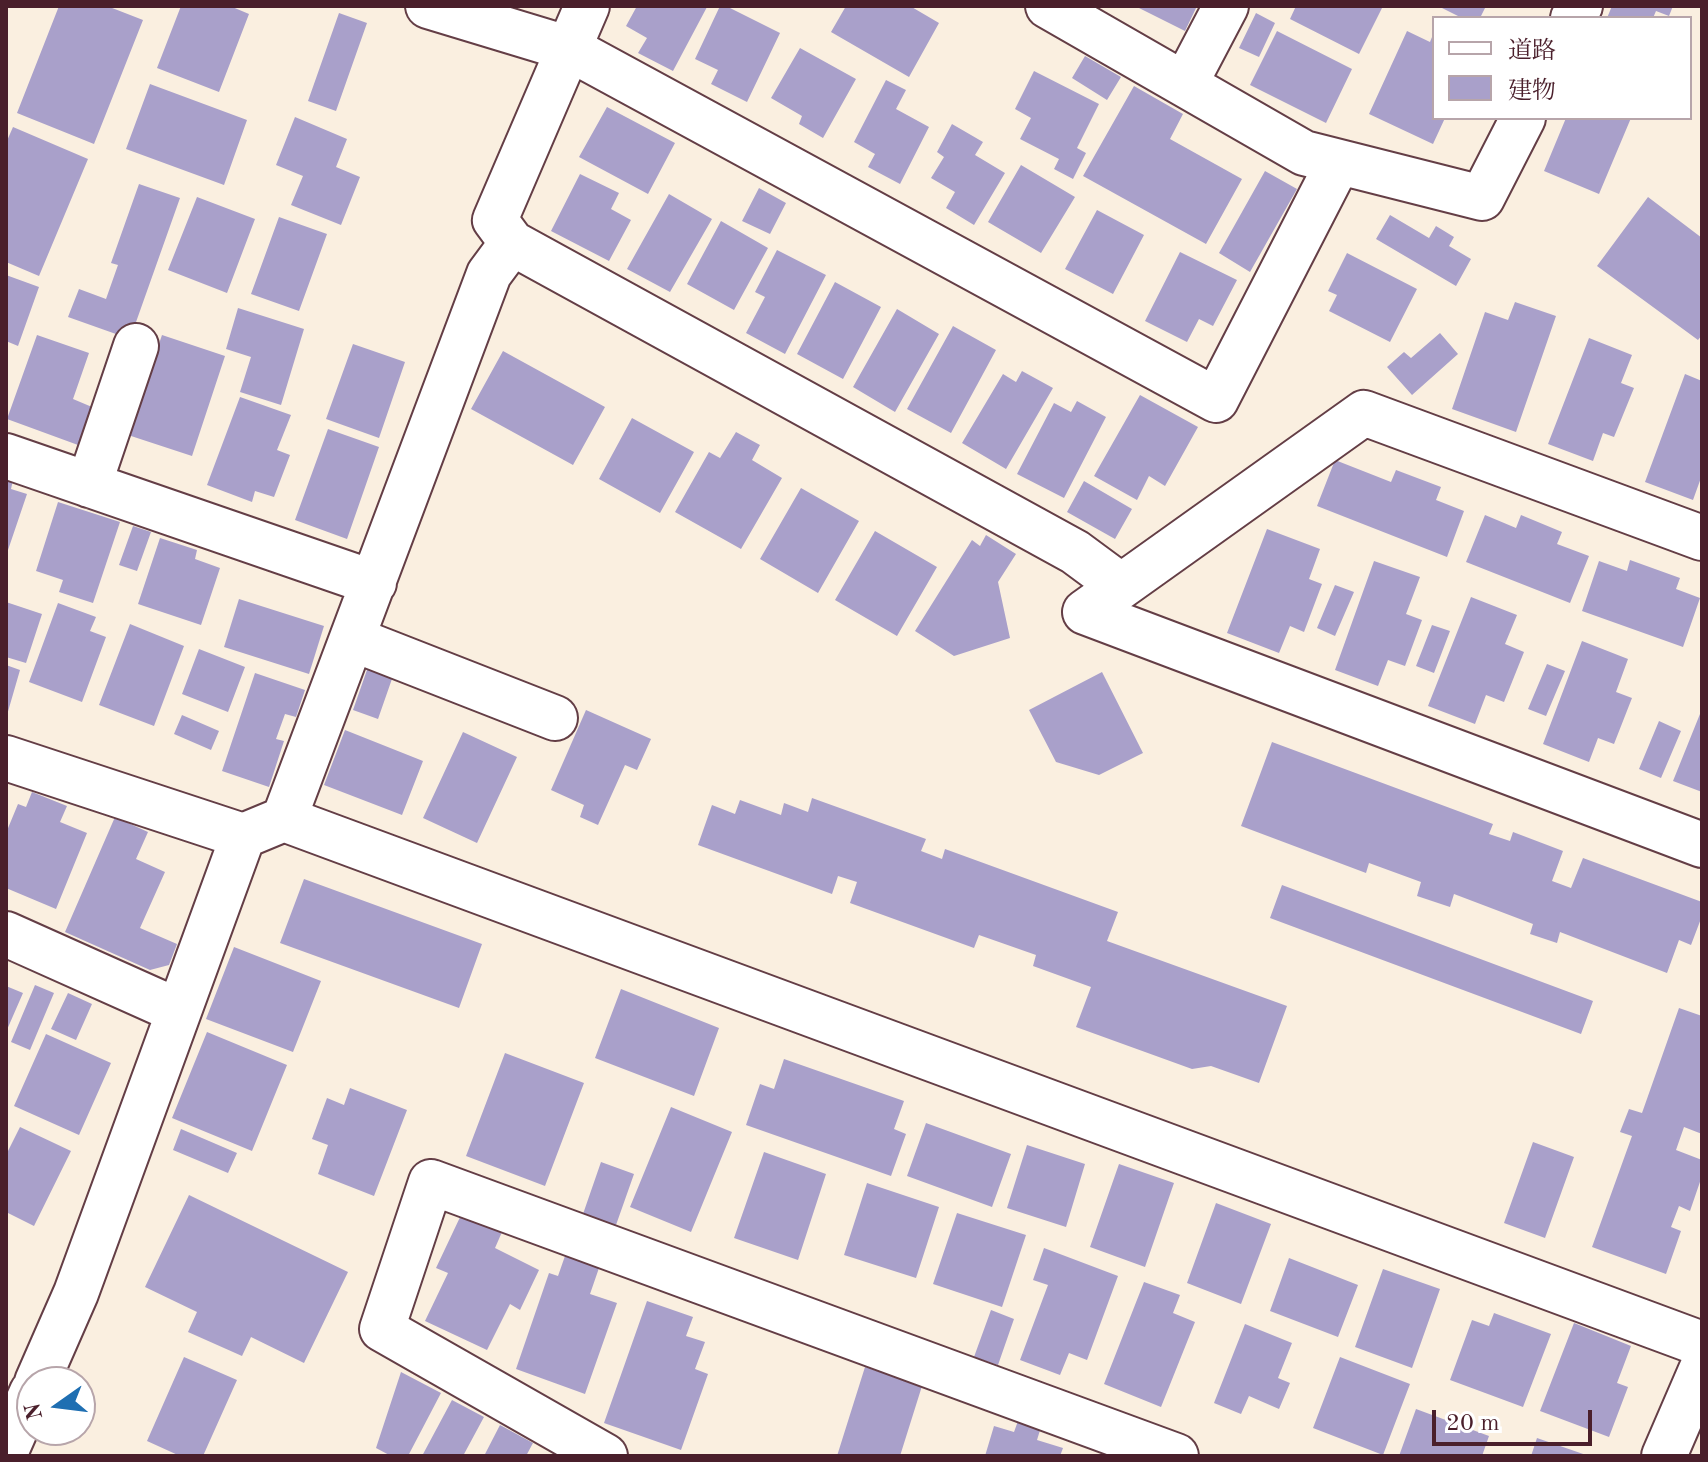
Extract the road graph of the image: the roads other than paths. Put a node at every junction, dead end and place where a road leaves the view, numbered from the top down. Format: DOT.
graph roads {
  1 [pos="428,6"];
  2 [pos="587,6"];
  3 [pos="1048,6"];
  4 [pos="1226,6"];
  5 [pos="570,49"];
  6 [pos="1185,84"];
  7 [pos="1522,120"];
  8 [pos="1338,163"];
  9 [pos="512,243"];
  10 [pos="136,346"];
  11 [pos="6,456"];
  12 [pos="89,485"];
  13 [pos="1702,538"];
  14 [pos="374,583"];
  15 [pos="1121,586"];
  16 [pos="353,639"];
  17 [pos="555,718"];
  18 [pos="6,758"];
  19 [pos="284,819"];
  20 [pos="243,836"];
  21 [pos="1702,845"];
  22 [pos="6,934"];
  23 [pos="178,1011"];
  24 [pos="1702,1344"];
  25 [pos="44,1366"];
  26 [pos="1702,1368"];
  27 [pos="16,1428"];
  28 [pos="6,1451"];
  29 [pos="1155,1452"];
  30 [pos="605,1456"];
  31 [pos="1664,1456"];
  1 -- 5 [label="street"];
  2 -- 5 [label="street"];
  3 -- 6 [label="street"];
  4 -- 6 [label="street"];
  5 -- 8 [label="street"];
  5 -- 9 [label="street"];
  6 -- 8 [label="street"];
  7 -- 8 [label="street"];
  9 -- 14 [label="street"];
  9 -- 15 [label="street"];
  10 -- 12 [label="street"];
  11 -- 12 [label="street"];
  12 -- 14 [label="street"];
  13 -- 15 [label="street"];
  14 -- 16 [label="street"];
  15 -- 21 [label="street"];
  16 -- 17 [label="street"];
  16 -- 19 [label="street"];
  18 -- 20 [label="street"];
  19 -- 20 [label="street"];
  19 -- 24 [label="street"];
  20 -- 23 [label="street"];
  22 -- 23 [label="street"];
  23 -- 25 [label="street"];
  26 -- 31 [label="street"];
  27 -- 28 [label="street"];
  29 -- 30 [label="street"];
}
